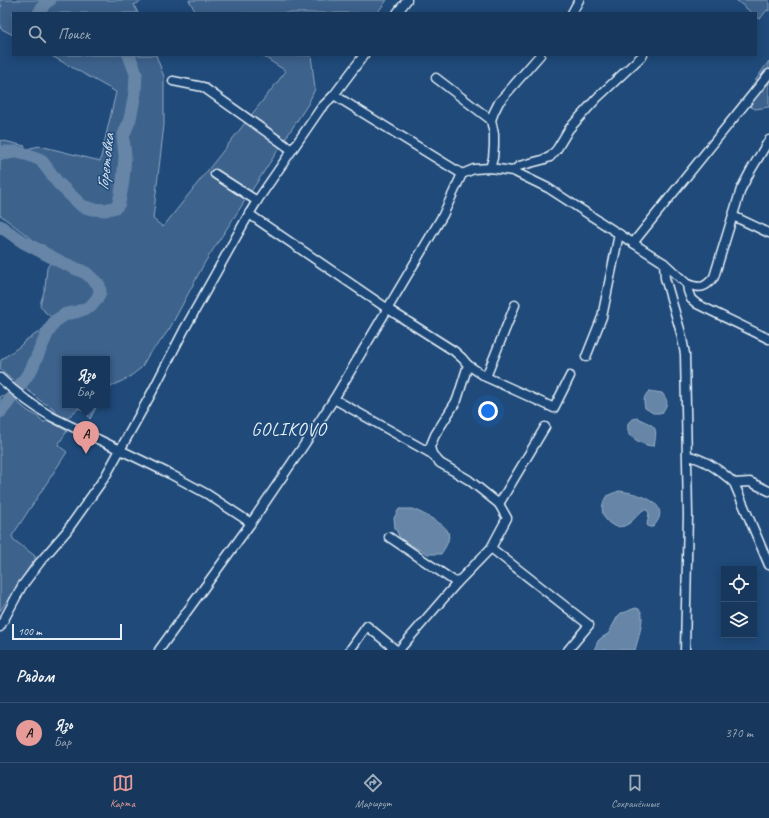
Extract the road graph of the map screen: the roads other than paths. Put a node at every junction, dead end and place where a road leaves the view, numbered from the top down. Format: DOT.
graph roads {
  1 [pos="407,0"];
  2 [pos="579,0"];
  3 [pos="398,12"];
  4 [pos="573,12"];
  5 [pos="363,56"];
  6 [pos="539,56"];
  7 [pos="642,56"];
  8 [pos="769,74"];
  9 [pos="436,78"];
  10 [pos="173,81"];
  11 [pos="334,95"];
  12 [pos="491,120"];
  13 [pos="769,140"];
  14 [pos="292,150"];
  15 [pos="490,168"];
  16 [pos="513,171"];
  17 [pos="215,174"];
  18 [pos="462,174"];
  19 [pos="257,201"];
  20 [pos="249,214"];
  21 [pos="733,216"];
  22 [pos="619,234"];
  23 [pos="769,234"];
  24 [pos="633,243"];
  25 [pos="664,263"];
  26 [pos="687,284"];
  27 [pos="515,305"];
  28 [pos="388,309"];
  29 [pos="769,339"];
  30 [pos="586,357"];
  31 [pos="468,365"];
  32 [pos="570,376"];
  33 [pos="486,377"];
  34 [pos="0,378"];
  35 [pos="334,399"];
  36 [pos="545,427"];
  37 [pos="120,450"];
  38 [pos="432,454"];
  39 [pos="688,456"];
  40 [pos="734,483"];
  41 [pos="769,491"];
  42 [pos="500,504"];
  43 [pos="251,522"];
  44 [pos="389,537"];
  45 [pos="491,548"];
  46 [pos="769,565"];
  47 [pos="457,583"];
  48 [pos="0,627"];
  49 [pos="159,650"];
  50 [pos="350,650"];
  51 [pos="396,650"];
  52 [pos="399,650"];
  53 [pos="568,650"];
  54 [pos="685,650"];
  1 -- 3 [label="street"];
  2 -- 4 [label="street"];
  5 -- 11 [label="street"];
  6 -- 12 [label="street"];
  7 -- 16 [label="street"];
  8 -- 24 [label="street"];
  9 -- 12 [label="street"];
  10 -- 14 [label="street"];
  11 -- 14 [label="street"];
  11 -- 18 [label="street"];
  12 -- 15 [label="street"];
  13 -- 21 [label="street"];
  14 -- 19 [label="street"];
  15 -- 16 [label="street"];
  15 -- 18 [label="street"];
  16 -- 22 [label="street"];
  17 -- 19 [label="street"];
  18 -- 28 [label="street"];
  19 -- 20 [label="street"];
  20 -- 28 [label="street"];
  20 -- 37 [label="street"];
  21 -- 23 [label="street"];
  21 -- 26 [label="street"];
  22 -- 24 [label="street"];
  22 -- 30 [label="street"];
  24 -- 25 [label="street"];
  25 -- 26 [label="street"];
  25 -- 39 [label="street"];
  26 -- 29 [label="street"];
  27 -- 33 [label="street"];
  28 -- 31 [label="street"];
  28 -- 35 [label="street"];
  31 -- 33 [label="street"];
  31 -- 38 [label="street"];
  32 -- 33 [label="street"];
  34 -- 37 [label="street"];
  35 -- 38 [label="street"];
  35 -- 43 [label="street"];
  36 -- 42 [label="street"];
  37 -- 43 [label="street"];
  37 -- 48 [label="street"];
  38 -- 42 [label="street"];
  39 -- 40 [label="street"];
  39 -- 54 [label="street"];
  40 -- 41 [label="street"];
  40 -- 46 [label="street"];
  42 -- 45 [label="street"];
  43 -- 49 [label="street"];
  44 -- 47 [label="street"];
  45 -- 47 [label="street"];
  45 -- 53 [label="street"];
  47 -- 52 [label="street"];
  50 -- 51 [label="street"];
}
